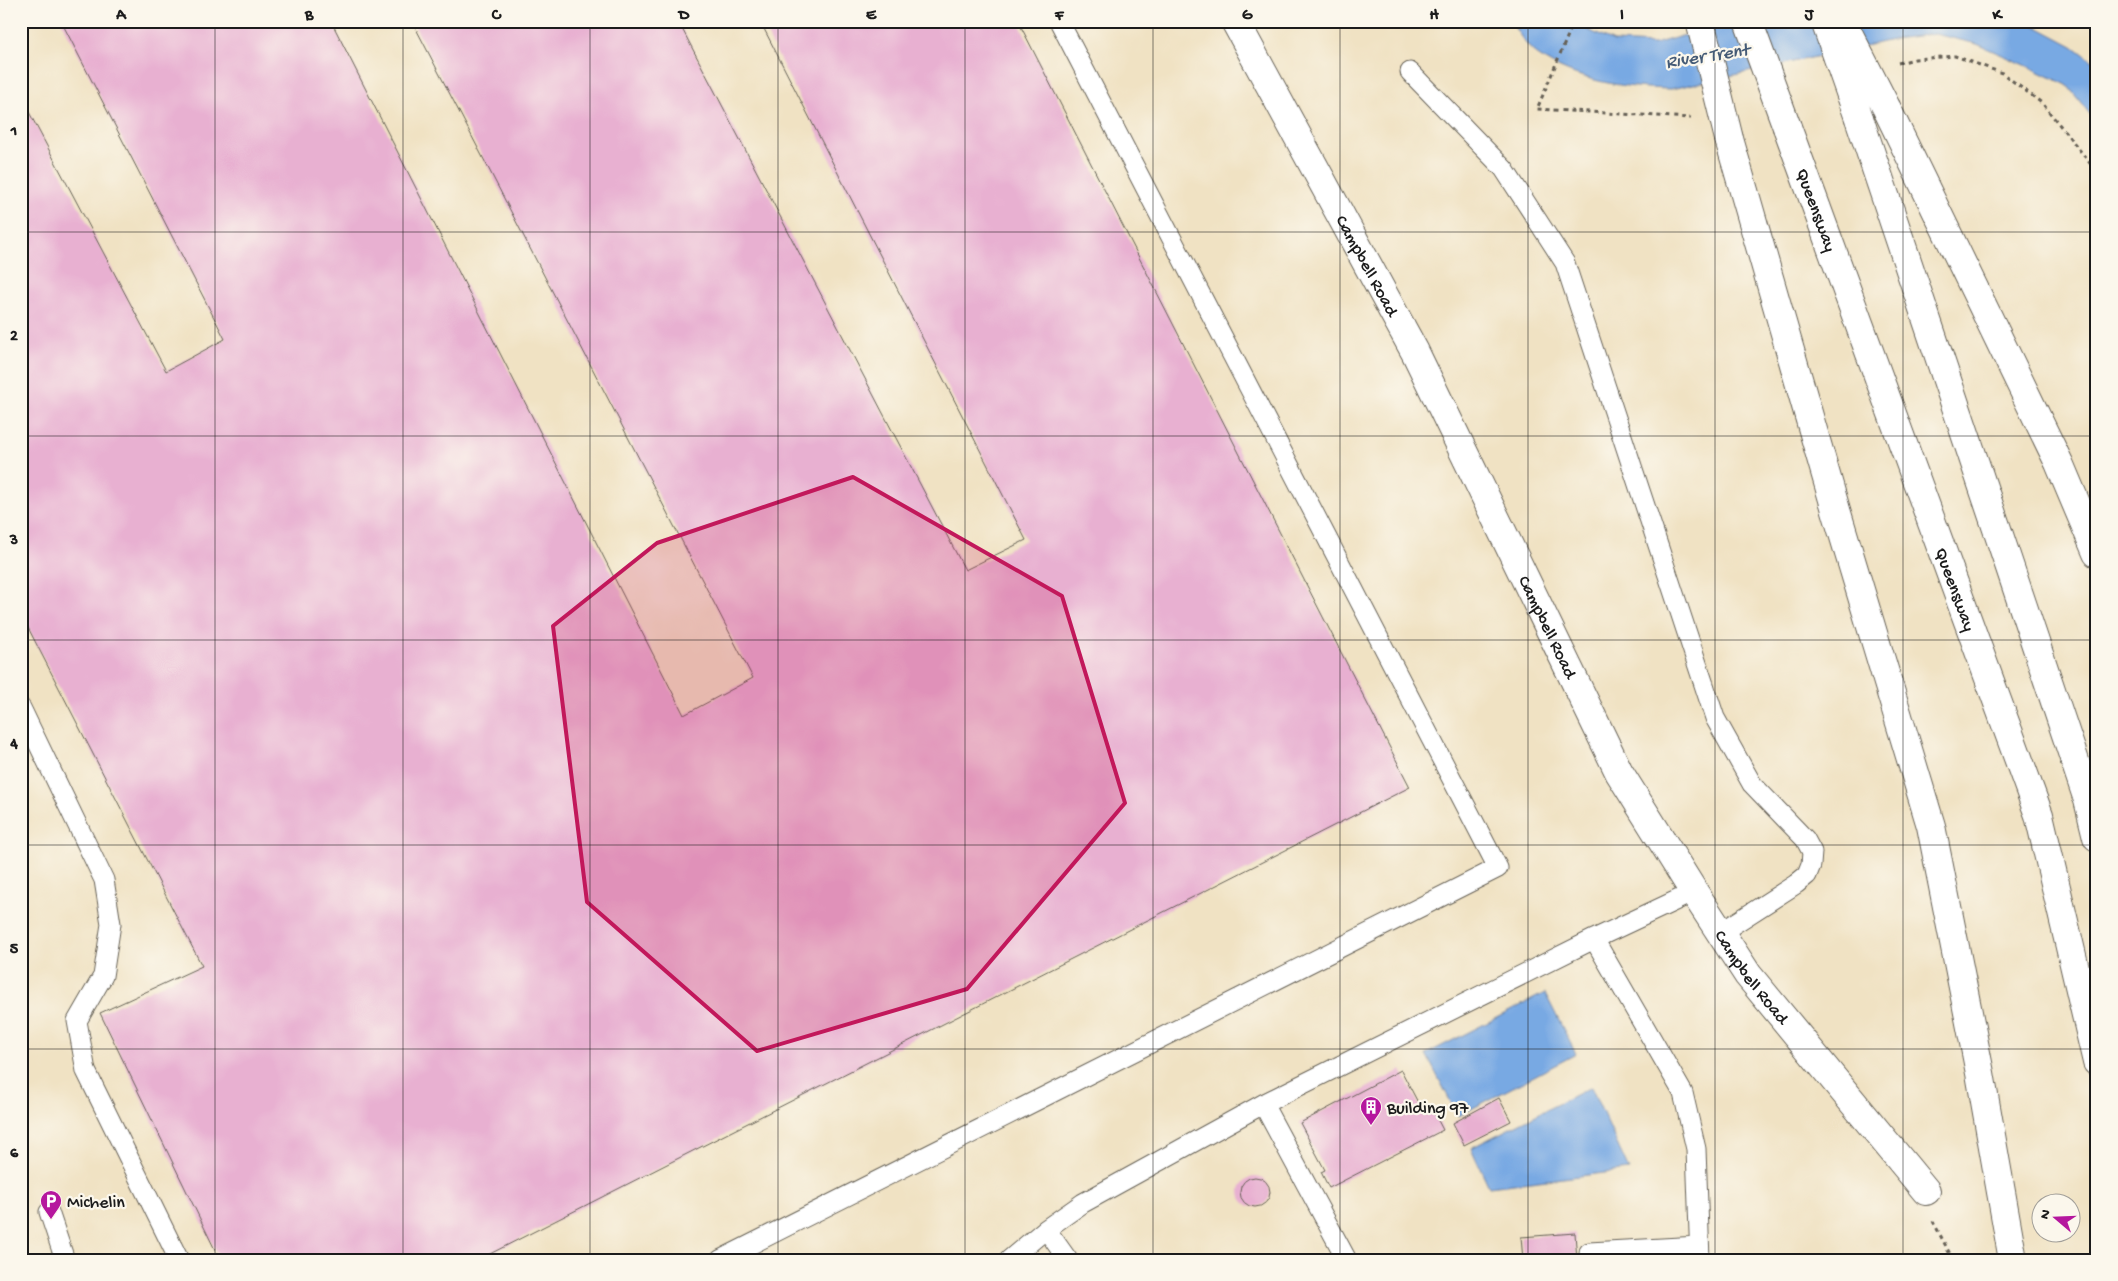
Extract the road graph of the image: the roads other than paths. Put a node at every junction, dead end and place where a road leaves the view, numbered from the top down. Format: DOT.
graph roads {
  1 [pos="1059,21"];
  2 [pos="1235,21"];
  3 [pos="1700,21"];
  4 [pos="1748,21"];
  5 [pos="1825,21"];
  6 [pos="1842,21"];
  7 [pos="1410,72"];
  8 [pos="2097,553"];
  9 [pos="21,708"];
  10 [pos="2097,837"];
  11 [pos="1694,892"];
  12 [pos="1720,933"];
  13 [pos="1594,939"];
  14 [pos="2097,1062"];
  15 [pos="1263,1104"];
  16 [pos="1926,1191"];
  17 [pos="49,1212"];
  18 [pos="1046,1229"];
  19 [pos="1589,1252"];
  20 [pos="1700,1253"];
  21 [pos="65,1260"];
  22 [pos="179,1260"];
  23 [pos="720,1260"];
  24 [pos="1009,1260"];
  25 [pos="1068,1260"];
  26 [pos="1347,1260"];
  27 [pos="2014,1260"];
  1 -- 23 [label="lane"];
  2 -- 11 [label="main road, Campbell Road"];
  3 -- 27 [label="main road, bridge"];
  4 -- 14 [label="main road, Queensway, bridge"];
  5 -- 10 [label="main road, bridge"];
  6 -- 8 [label="main road, bridge"];
  7 -- 12 [label="lane"];
  9 -- 22 [label="lane"];
  11 -- 12 [label="main road, Campbell Road"];
  11 -- 13 [label="lane"];
  12 -- 16 [label="main road, Campbell Road"];
  13 -- 15 [label="lane"];
  13 -- 20 [label="lane"];
  15 -- 18 [label="lane"];
  15 -- 26 [label="lane"];
  17 -- 21 [label="lane"];
  18 -- 24 [label="lane"];
  18 -- 25 [label="lane"];
  19 -- 20 [label="lane"];
}
